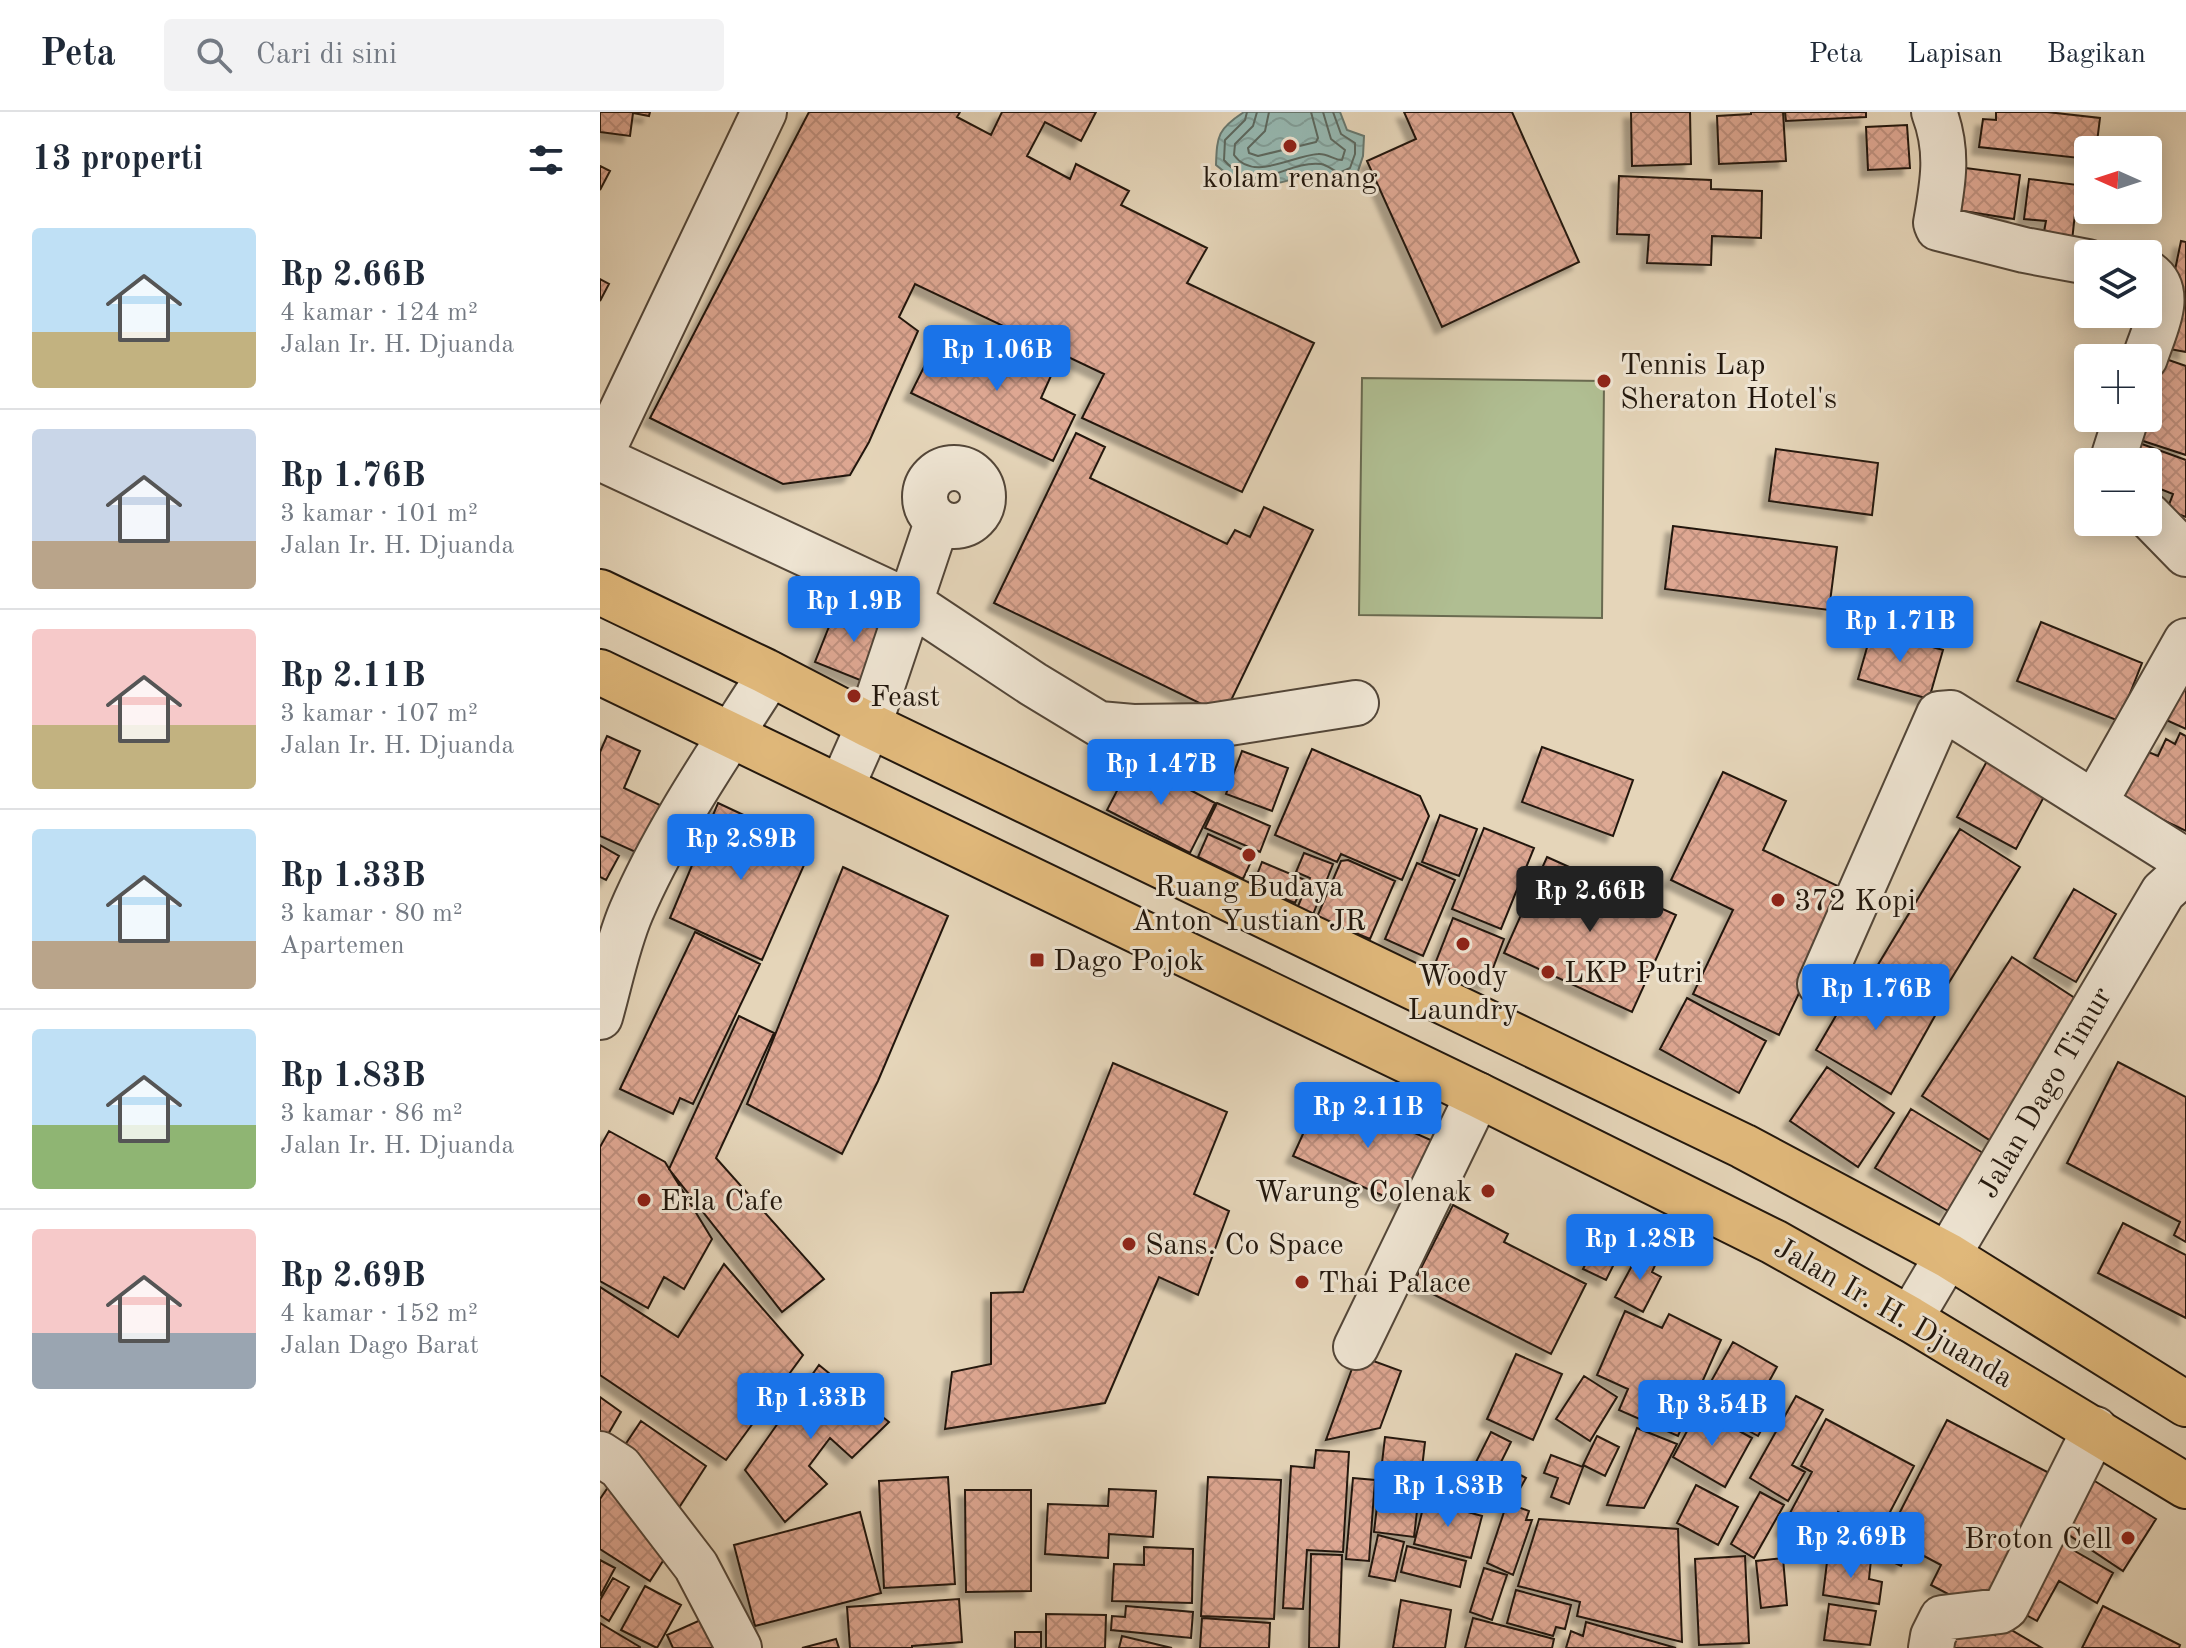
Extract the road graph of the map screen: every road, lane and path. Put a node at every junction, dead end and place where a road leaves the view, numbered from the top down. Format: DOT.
graph roads {
  1 [pos="764,112"];
  2 [pos="1934,112"];
  3 [pos="2074,259"];
  4 [pos="600,457"];
  5 [pos="937,522"];
  6 [pos="2162,529"];
  7 [pos="2186,554"];
  8 [pos="600,592"];
  9 [pos="911,603"];
  10 [pos="2186,641"];
  11 [pos="600,672"];
  12 [pos="770,674"];
  13 [pos="1356,703"];
  14 [pos="869,725"];
  15 [pos="731,736"];
  16 [pos="841,788"];
  17 [pos="2095,802"];
  18 [pos="2180,883"];
  19 [pos="1820,984"];
  20 [pos="600,1017"];
  21 [pos="1478,1095"];
  22 [pos="1949,1256"];
  23 [pos="1910,1319"];
  24 [pos="1356,1347"];
  25 [pos="2186,1404"];
  26 [pos="2095,1429"];
  27 [pos="600,1454"];
  28 [pos="2186,1486"];
  29 [pos="739,1648"];
  30 [pos="1931,1648"];
  1 -- 4 [label="street"];
  2 -- 3 [label="street"];
  4 -- 9 [label="street"];
  5 -- 9 [label="street"];
  6 -- 7 [label="street"];
  8 -- 12 [label="main road"];
  9 -- 13 [label="street"];
  9 -- 14 [label="street"];
  10 -- 17 [label="street"];
  11 -- 15 [label="main road, Jalan Ir. H. Djuanda"];
  12 -- 14 [label="main road"];
  12 -- 15 [label="street"];
  14 -- 16 [label="street"];
  14 -- 22 [label="main road"];
  15 -- 16 [label="main road, Jalan Ir. H. Djuanda"];
  15 -- 20 [label="street"];
  16 -- 21 [label="main road, Jalan Ir. H. Djuanda"];
  17 -- 18 [label="street"];
  17 -- 19 [label="street"];
  18 -- 22 [label="street, Jalan Dago Timur"];
  21 -- 23 [label="main road, Jalan Ir. H. Djuanda"];
  21 -- 24 [label="street"];
  22 -- 23 [label="street, Jalan Dago Timur"];
  22 -- 25 [label="main road"];
  23 -- 26 [label="main road, Jalan Ir. H. Djuanda"];
  26 -- 28 [label="main road, Jalan Ir. H. Djuanda"];
  26 -- 30 [label="street"];
  27 -- 29 [label="street"];
}
